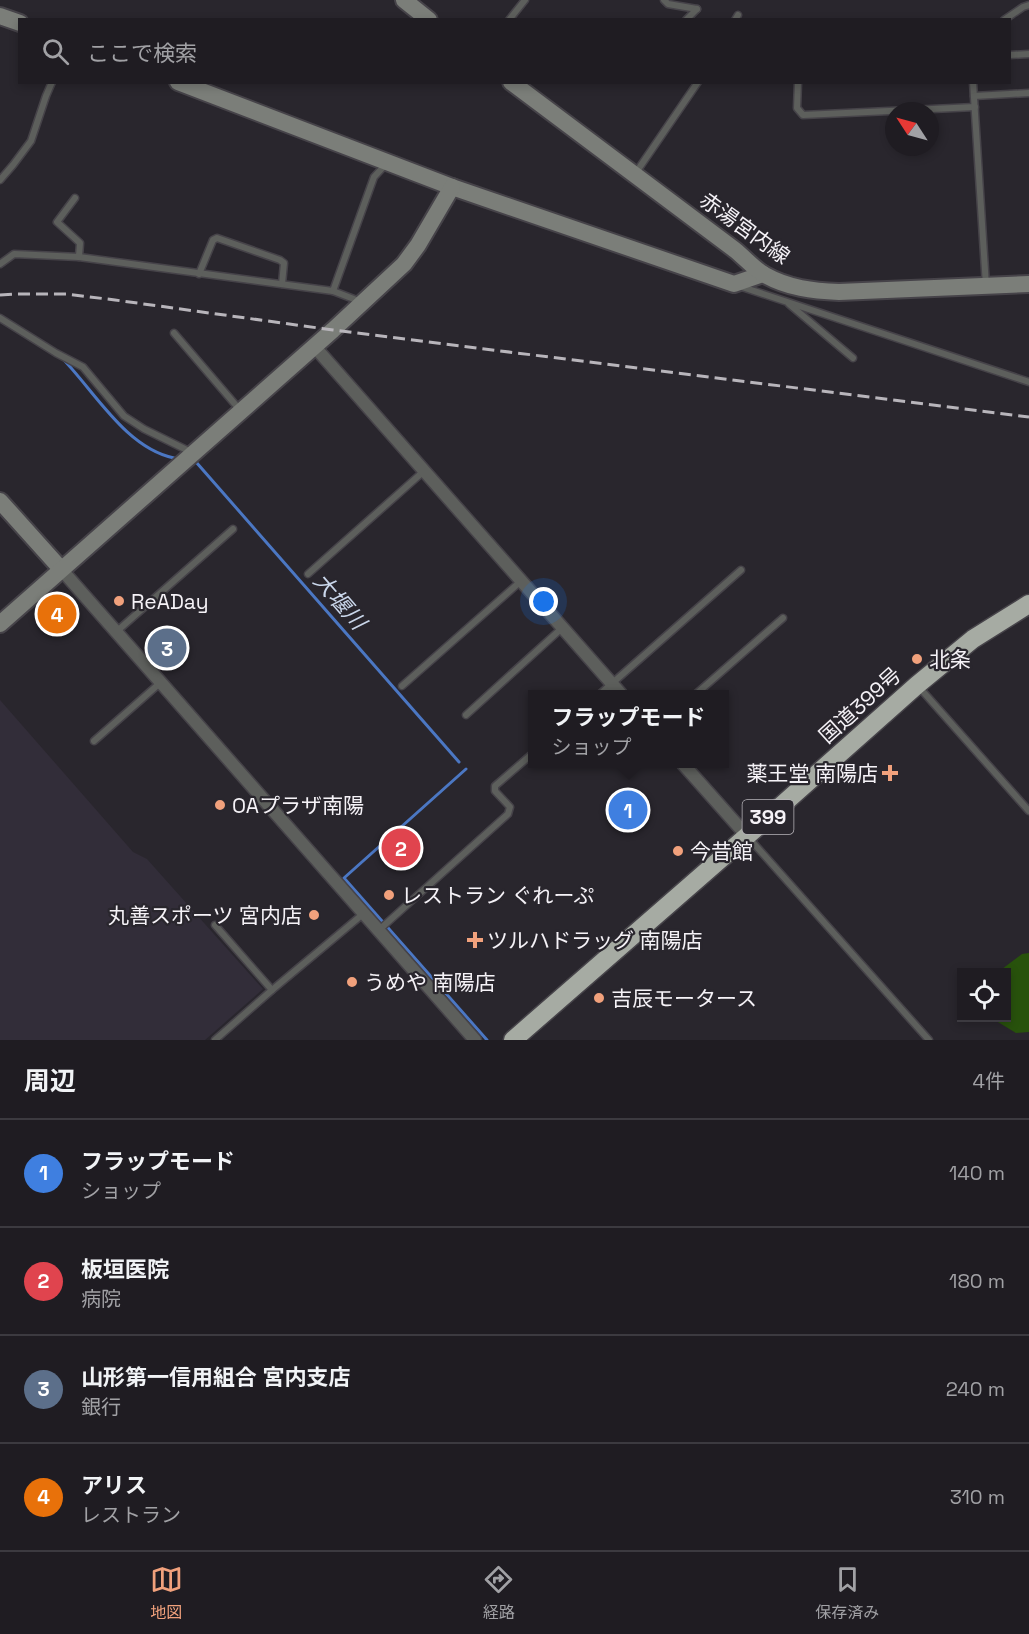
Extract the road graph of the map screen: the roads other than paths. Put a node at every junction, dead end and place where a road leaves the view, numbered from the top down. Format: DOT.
graph roads {
  1 [pos="404,0"];
  2 [pos="525,0"];
  3 [pos="664,0"];
  4 [pos="1029,5"];
  5 [pos="0,16"];
  6 [pos="426,18"];
  7 [pos="511,18"];
  8 [pos="688,18"];
  9 [pos="1007,18"];
  10 [pos="18,22"];
  11 [pos="1029,54"];
  12 [pos="1011,56"];
  13 [pos="51,84"];
  14 [pos="183,84"];
  15 [pos="514,84"];
  16 [pos="697,84"];
  17 [pos="798,84"];
  18 [pos="973,84"];
  19 [pos="1029,93"];
  20 [pos="974,96"];
  21 [pos="975,106"];
  22 [pos="387,162"];
  23 [pos="634,174"];
  24 [pos="0,180"];
  25 [pos="452,187"];
  26 [pos="75,198"];
  27 [pos="79,257"];
  28 [pos="0,264"];
  29 [pos="199,274"];
  30 [pos="763,274"];
  31 [pos="282,284"];
  32 [pos="734,284"];
  33 [pos="1029,284"];
  34 [pos="986,286"];
  35 [pos="333,291"];
  36 [pos="786,301"];
  37 [pos="363,303"];
  38 [pos="0,319"];
  39 [pos="174,333"];
  40 [pos="315,346"];
  41 [pos="853,358"];
  42 [pos="1029,382"];
  43 [pos="241,411"];
  44 [pos="194,453"];
  45 [pos="424,471"];
  46 [pos="0,501"];
  47 [pos="233,529"];
  48 [pos="61,569"];
  49 [pos="741,570"];
  50 [pos="308,574"];
  51 [pos="521,580"];
  52 [pos="1029,604"];
  53 [pos="783,618"];
  54 [pos="0,624"];
  55 [pos="563,628"];
  56 [pos="115,632"];
  57 [pos="160,683"];
  58 [pos="612,684"];
  59 [pos="917,685"];
  60 [pos="402,686"];
  61 [pos="605,690"];
  62 [pos="617,690"];
  63 [pos="701,690"];
  64 [pos="466,715"];
  65 [pos="94,741"];
  66 [pos="528,757"];
  67 [pos="687,768"];
  68 [pos="1029,811"];
  69 [pos="747,836"];
  70 [pos="363,914"];
  71 [pos="215,925"];
  72 [pos="378,930"];
  73 [pos="272,990"];
  74 [pos="215,1040"];
  75 [pos="476,1040"];
  76 [pos="513,1040"];
  77 [pos="929,1040"];
  1 -- 6 [label="street"];
  2 -- 7 [label="lane"];
  3 -- 8 [label="lane"];
  4 -- 9 [label="lane"];
  5 -- 10 [label="street"];
  11 -- 12 [label="lane"];
  13 -- 24 [label="lane"];
  14 -- 22 [label="street"];
  15 -- 23 [label="street, 赤湯宮内線"];
  16 -- 23 [label="lane"];
  17 -- 21 [label="lane"];
  18 -- 20 [label="lane"];
  19 -- 20 [label="lane"];
  20 -- 21 [label="lane"];
  21 -- 34 [label="lane"];
  22 -- 25 [label="street"];
  22 -- 35 [label="lane"];
  23 -- 30 [label="street, 赤湯宮内線"];
  25 -- 32 [label="street"];
  25 -- 37 [label="street"];
  26 -- 27 [label="lane"];
  27 -- 28 [label="lane"];
  27 -- 29 [label="lane"];
  29 -- 31 [label="lane"];
  29 -- 31 [label="lane"];
  30 -- 32 [label="street"];
  30 -- 34 [label="street, 赤湯宮内線"];
  31 -- 35 [label="lane"];
  32 -- 36 [label="lane"];
  33 -- 34 [label="street, 赤湯宮内線"];
  35 -- 37 [label="lane"];
  36 -- 41 [label="lane"];
  36 -- 42 [label="lane"];
  37 -- 40 [label="street"];
  38 -- 44 [label="lane"];
  39 -- 43 [label="lane"];
  40 -- 43 [label="street"];
  40 -- 45 [label="street"];
  43 -- 44 [label="street"];
  44 -- 48 [label="street"];
  45 -- 50 [label="lane"];
  45 -- 51 [label="street"];
  46 -- 48 [label="street"];
  47 -- 56 [label="lane"];
  48 -- 54 [label="street"];
  48 -- 56 [label="street"];
  49 -- 58 [label="lane"];
  51 -- 55 [label="street"];
  51 -- 60 [label="lane"];
  52 -- 59 [label="highway, 国道399号 / 399"];
  53 -- 63 [label="lane"];
  55 -- 58 [label="street"];
  55 -- 64 [label="lane"];
  56 -- 57 [label="street"];
  57 -- 65 [label="lane"];
  57 -- 70 [label="street"];
  58 -- 61 [label="lane"];
  58 -- 62 [label="street"];
  59 -- 68 [label="lane"];
  59 -- 69 [label="highway, 国道399号 / 399"];
  66 -- 72 [label="lane"];
  67 -- 69 [label="street"];
  69 -- 76 [label="highway, 国道399号 / 399"];
  69 -- 77 [label="lane"];
  70 -- 72 [label="street"];
  70 -- 73 [label="lane"];
  71 -- 73 [label="lane"];
  72 -- 75 [label="street"];
  73 -- 74 [label="lane"];
}
